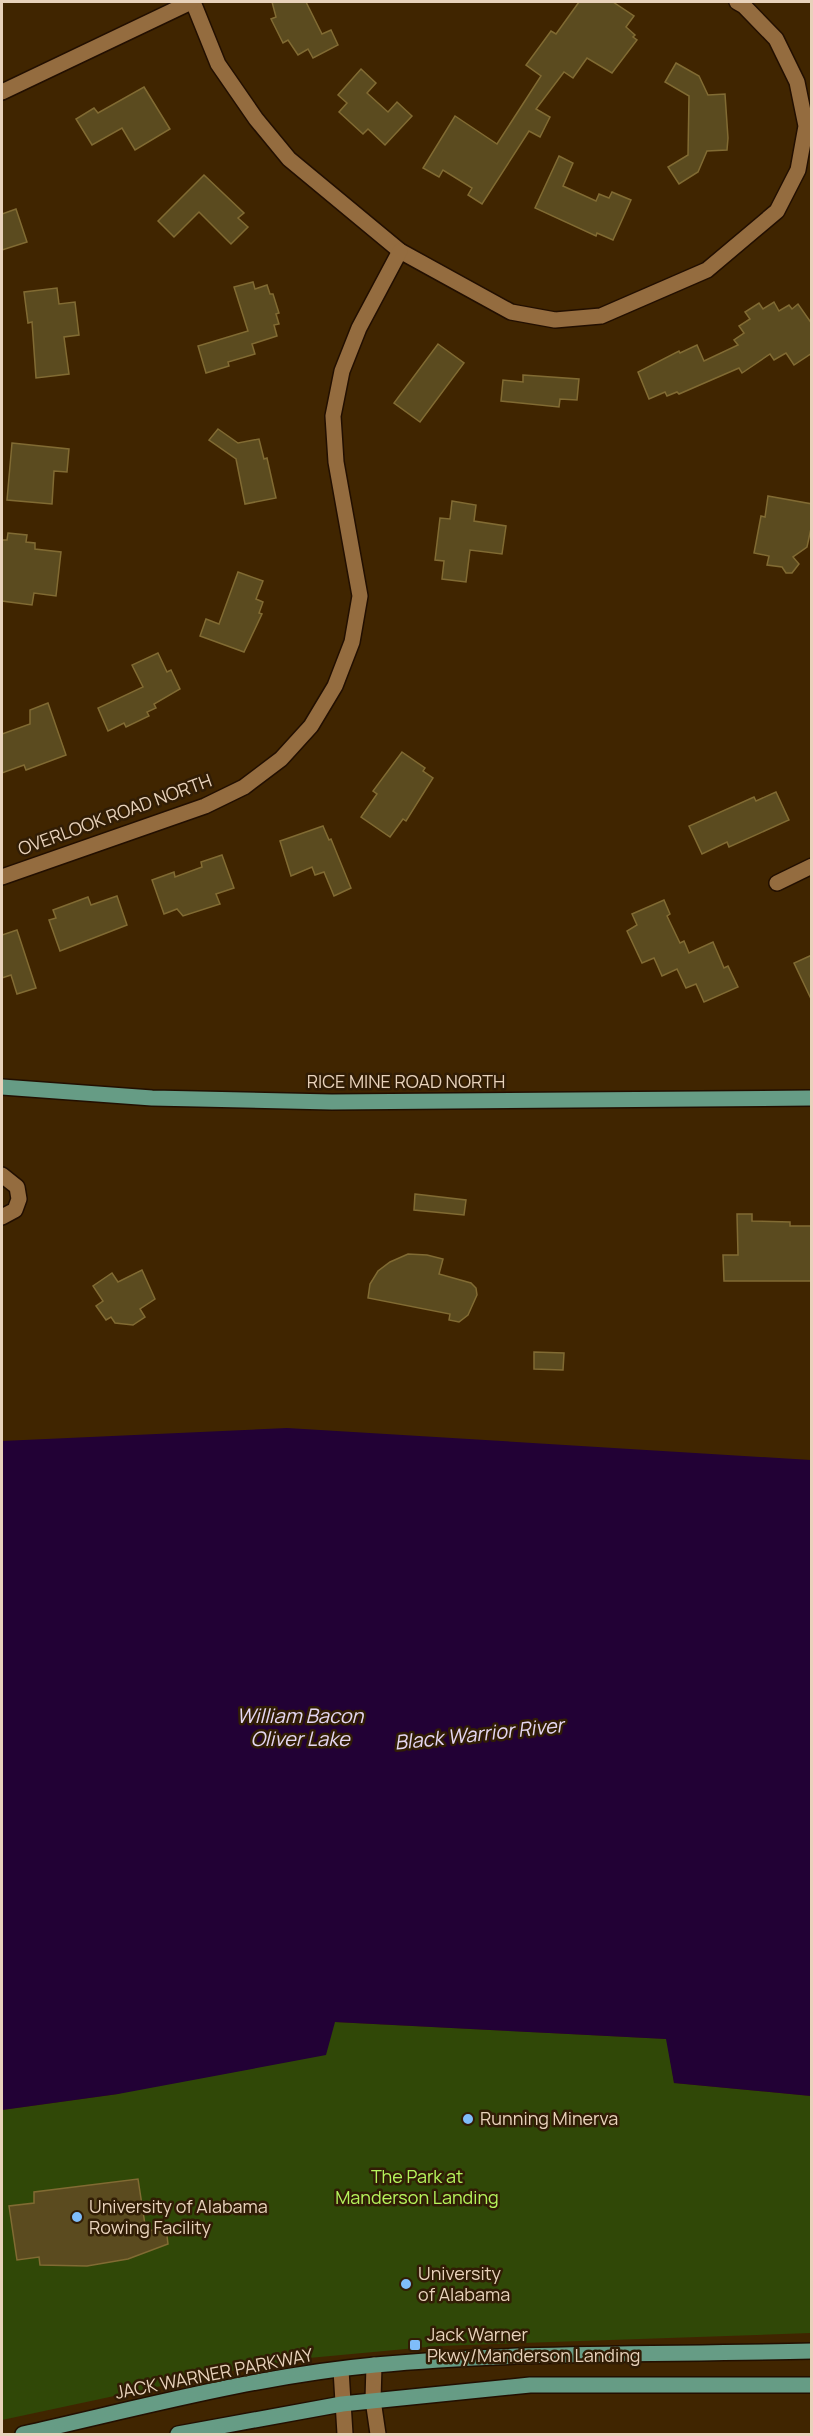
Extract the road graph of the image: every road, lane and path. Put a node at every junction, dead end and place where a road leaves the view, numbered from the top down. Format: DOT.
graph roads {
  1 [pos="192,2"];
  2 [pos="737,2"];
  3 [pos="2,92"];
  4 [pos="400,251"];
  5 [pos="812,866"];
  6 [pos="2,877"];
  7 [pos="777,883"];
  8 [pos="2,1087"];
  9 [pos="812,1098"];
  10 [pos="2,1175"];
  11 [pos="2,1217"];
  12 [pos="812,2351"];
  13 [pos="374,2365"];
  14 [pos="340,2370"];
  15 [pos="812,2385"];
  16 [pos="373,2400"];
  17 [pos="342,2404"];
  18 [pos="22,2434"];
  19 [pos="178,2434"];
  20 [pos="345,2434"];
  21 [pos="378,2434"];
  1 -- 3 [label="street"];
  1 -- 4 [label="street"];
  2 -- 4 [label="street"];
  4 -- 6 [label="street, OVERLOOK ROAD NORTH"];
  5 -- 7 [label="street"];
  8 -- 9 [label="main road, RICE MINE ROAD NORTH"];
  10 -- 11 [label="street"];
  12 -- 13 [label="main road, JACK WARNER PARKWAY"];
  13 -- 14 [label="main road, JACK WARNER PARKWAY"];
  13 -- 16 [label="street"];
  14 -- 17 [label="street"];
  14 -- 18 [label="main road, JACK WARNER PARKWAY"];
  15 -- 16 [label="main road"];
  16 -- 17 [label="main road"];
  16 -- 21 [label="street"];
  17 -- 19 [label="main road"];
  17 -- 20 [label="street"];
}
